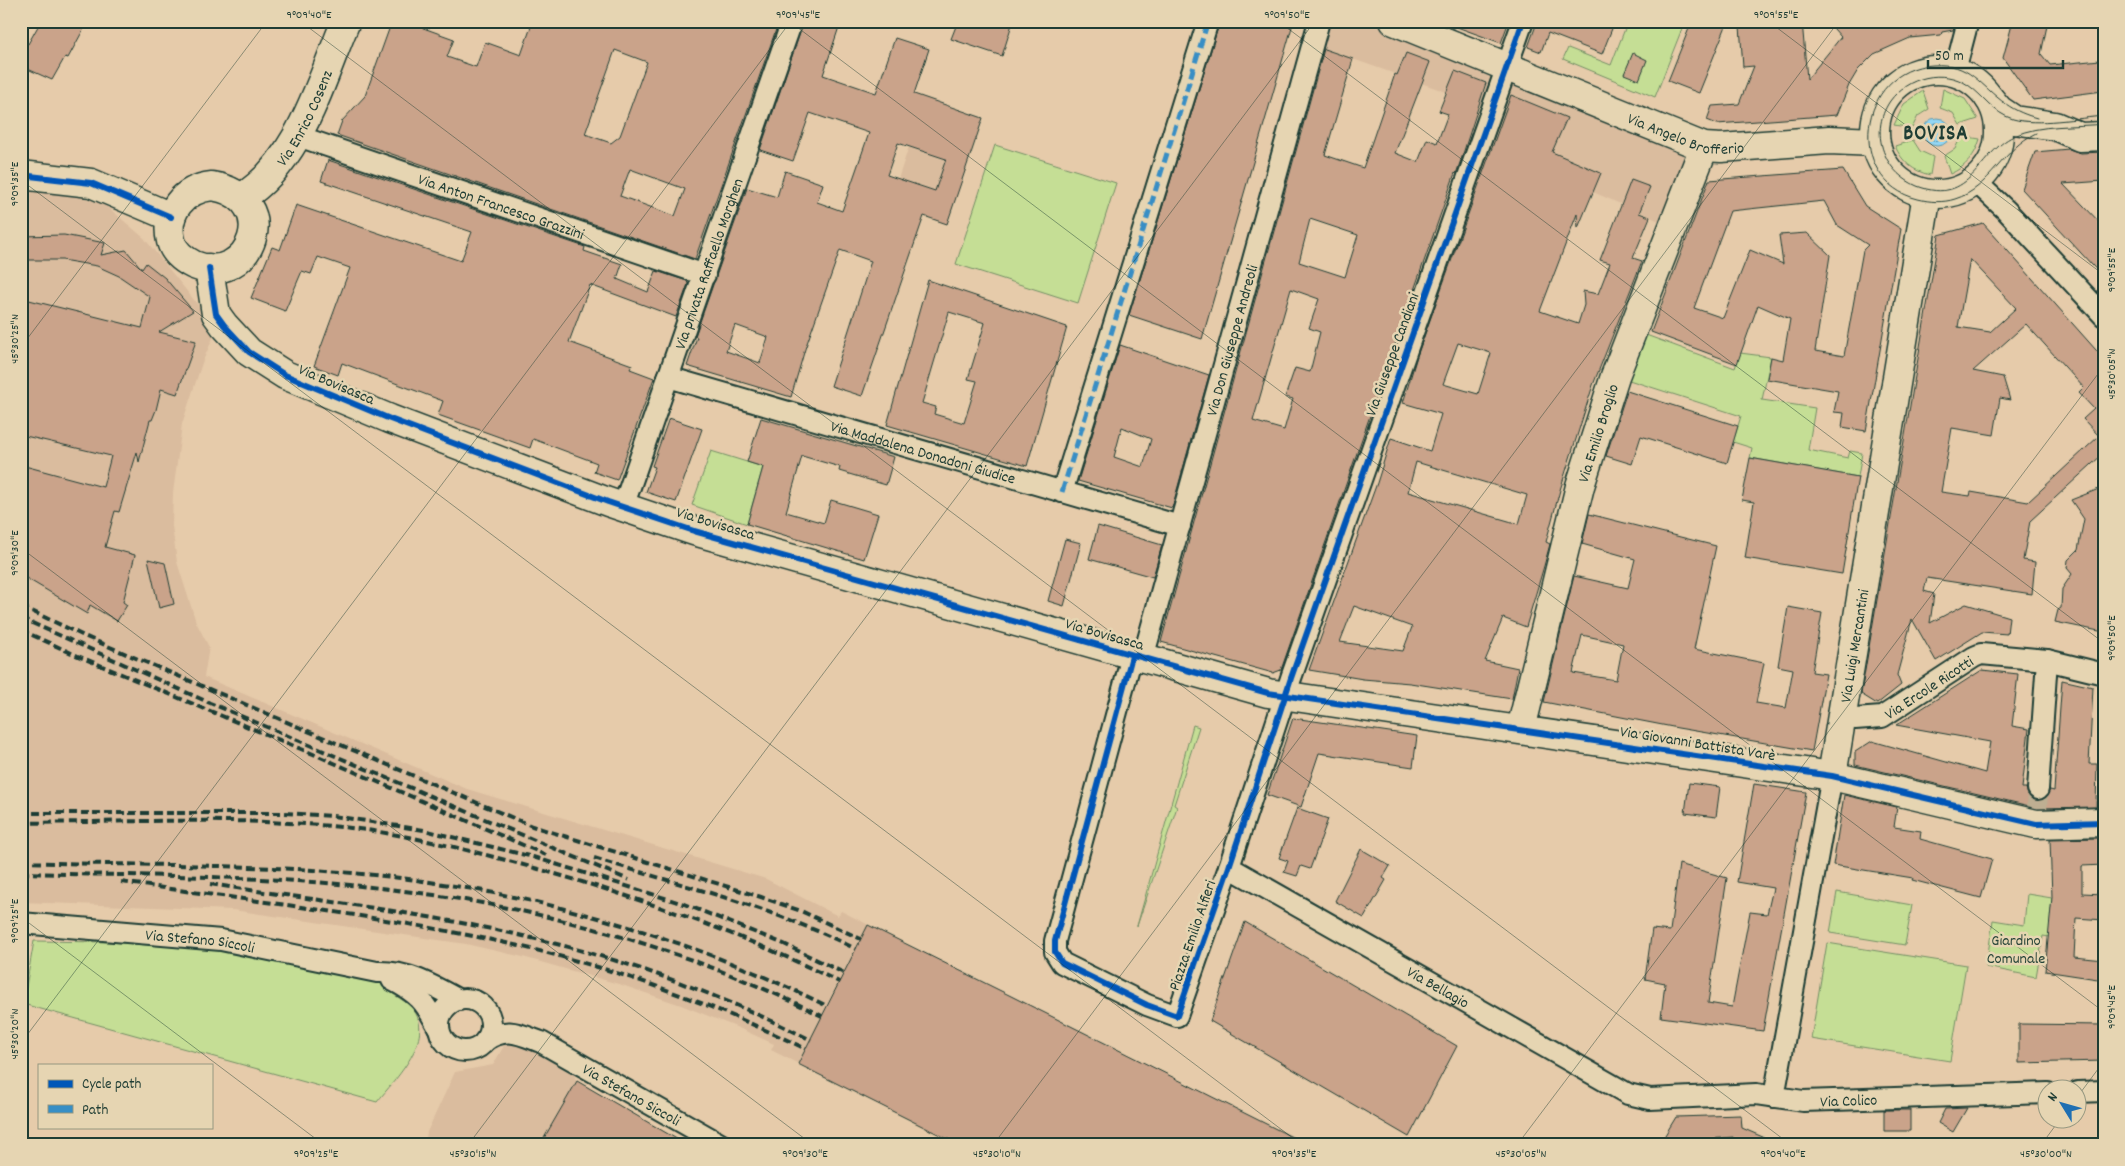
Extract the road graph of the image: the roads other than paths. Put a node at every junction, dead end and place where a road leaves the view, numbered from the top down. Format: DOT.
graph roads {
  1 [pos="346,21"];
  2 [pos="792,21"];
  3 [pos="1208,21"];
  4 [pos="1319,21"];
  5 [pos="1394,21"];
  6 [pos="1523,21"];
  7 [pos="1968,21"];
  8 [pos="1507,66"];
  9 [pos="1957,74"];
  10 [pos="1985,93"];
  11 [pos="2104,120"];
  12 [pos="2044,124"];
  13 [pos="298,136"];
  14 [pos="2104,136"];
  15 [pos="1875,142"];
  16 [pos="1704,147"];
  17 [pos="1982,172"];
  18 [pos="21,175"];
  19 [pos="1927,194"];
  20 [pos="241,198"];
  21 [pos="171,217"];
  22 [pos="209,268"];
  23 [pos="705,275"];
  24 [pos="2104,316"];
  25 [pos="668,377"];
  26 [pos="1062,492"];
  27 [pos="622,507"];
  28 [pos="1180,526"];
  29 [pos="1138,657"];
  30 [pos="2047,660"];
  31 [pos="2104,674"];
  32 [pos="1285,696"];
  33 [pos="1842,715"];
  34 [pos="1521,729"];
  35 [pos="1832,776"];
  36 [pos="2038,790"];
  37 [pos="2104,822"];
  38 [pos="1230,867"];
  39 [pos="21,923"];
  40 [pos="377,972"];
  41 [pos="459,1000"];
  42 [pos="486,1011"];
  43 [pos="438,1027"];
  44 [pos="485,1041"];
  45 [pos="541,1042"];
  46 [pos="2088,1092"];
  47 [pos="2104,1092"];
  48 [pos="2038,1093"];
  49 [pos="1774,1097"];
  50 [pos="1650,1099"];
  51 [pos="722,1145"];
  1 -- 13 [label="street, Via Enrico Cosenz"];
  2 -- 23 [label="street, Via privata Raffaello Morghen"];
  3 -- 26 [label="street"];
  4 -- 28 [label="street, Via Don Giuseppe Andreoli"];
  5 -- 8 [label="street, Via Angelo Brofferio"];
  6 -- 8 [label="street, Via Giuseppe Candiani"];
  7 -- 9 [label="street"];
  8 -- 16 [label="street, Via Angelo Brofferio"];
  8 -- 32 [label="street, Via Giuseppe Candiani"];
  9 -- 10 [label="street"];
  9 -- 15 [label="street"];
  10 -- 12 [label="street"];
  10 -- 17 [label="street"];
  11 -- 12 [label="street"];
  12 -- 14 [label="street"];
  12 -- 17 [label="street"];
  13 -- 20 [label="street, Via Enrico Cosenz"];
  13 -- 23 [label="street, Via Anton Francesco Grazzini"];
  15 -- 16 [label="street, Via Angelo Brofferio"];
  15 -- 19 [label="street"];
  16 -- 34 [label="street, Via Emilio Broglio"];
  17 -- 19 [label="street"];
  17 -- 24 [label="street"];
  18 -- 21 [label="street"];
  19 -- 33 [label="street, Via Luigi Mercantini"];
  20 -- 21 [label="street"];
  20 -- 22 [label="street"];
  21 -- 22 [label="street"];
  22 -- 27 [label="street, Via Bovisasca"];
  23 -- 25 [label="street, Via privata Raffaello Morghen"];
  25 -- 26 [label="street, Via Maddalena Donadoni Giudice"];
  25 -- 27 [label="street, Via privata Raffaello Morghen"];
  26 -- 28 [label="street, Via Maddalena Donadoni Giudice"];
  27 -- 29 [label="street, Via Bovisasca"];
  28 -- 29 [label="street, Via Don Giuseppe Andreoli"];
  29 -- 32 [label="street, Via Bovisasca"];
  29 -- 38 [label="street, Piazza Emilio Alfieri"];
  30 -- 31 [label="street, Via Ercole Ricotti"];
  30 -- 33 [label="street, Via Ercole Ricotti"];
  30 -- 36 [label="street"];
  32 -- 34 [label="street, Via Giovanni Battista Varè"];
  32 -- 38 [label="street, Piazza Emilio Alfieri"];
  33 -- 35 [label="street, Via Luigi Mercantini"];
  34 -- 35 [label="street, Via Giovanni Battista Varè"];
  35 -- 37 [label="street, Via Giovanni Battista Varè"];
  35 -- 49 [label="street, Via Luigi Mercantini"];
  38 -- 50 [label="street, Via Bellagio"];
  39 -- 40 [label="street, Via Stefano Siccoli"];
  40 -- 41 [label="street, Via Stefano Siccoli"];
  40 -- 43 [label="street, Via Stefano Siccoli"];
  41 -- 42 [label="street"];
  41 -- 43 [label="street"];
  42 -- 44 [label="street"];
  42 -- 45 [label="street, Via Stefano Siccoli"];
  43 -- 44 [label="street"];
  44 -- 45 [label="street, Via Stefano Siccoli"];
  45 -- 51 [label="street, Via Stefano Siccoli"];
  46 -- 47 [label="street"];
  48 -- 49 [label="street, Via Colico"];
  49 -- 50 [label="street, Via Colico"];
}
